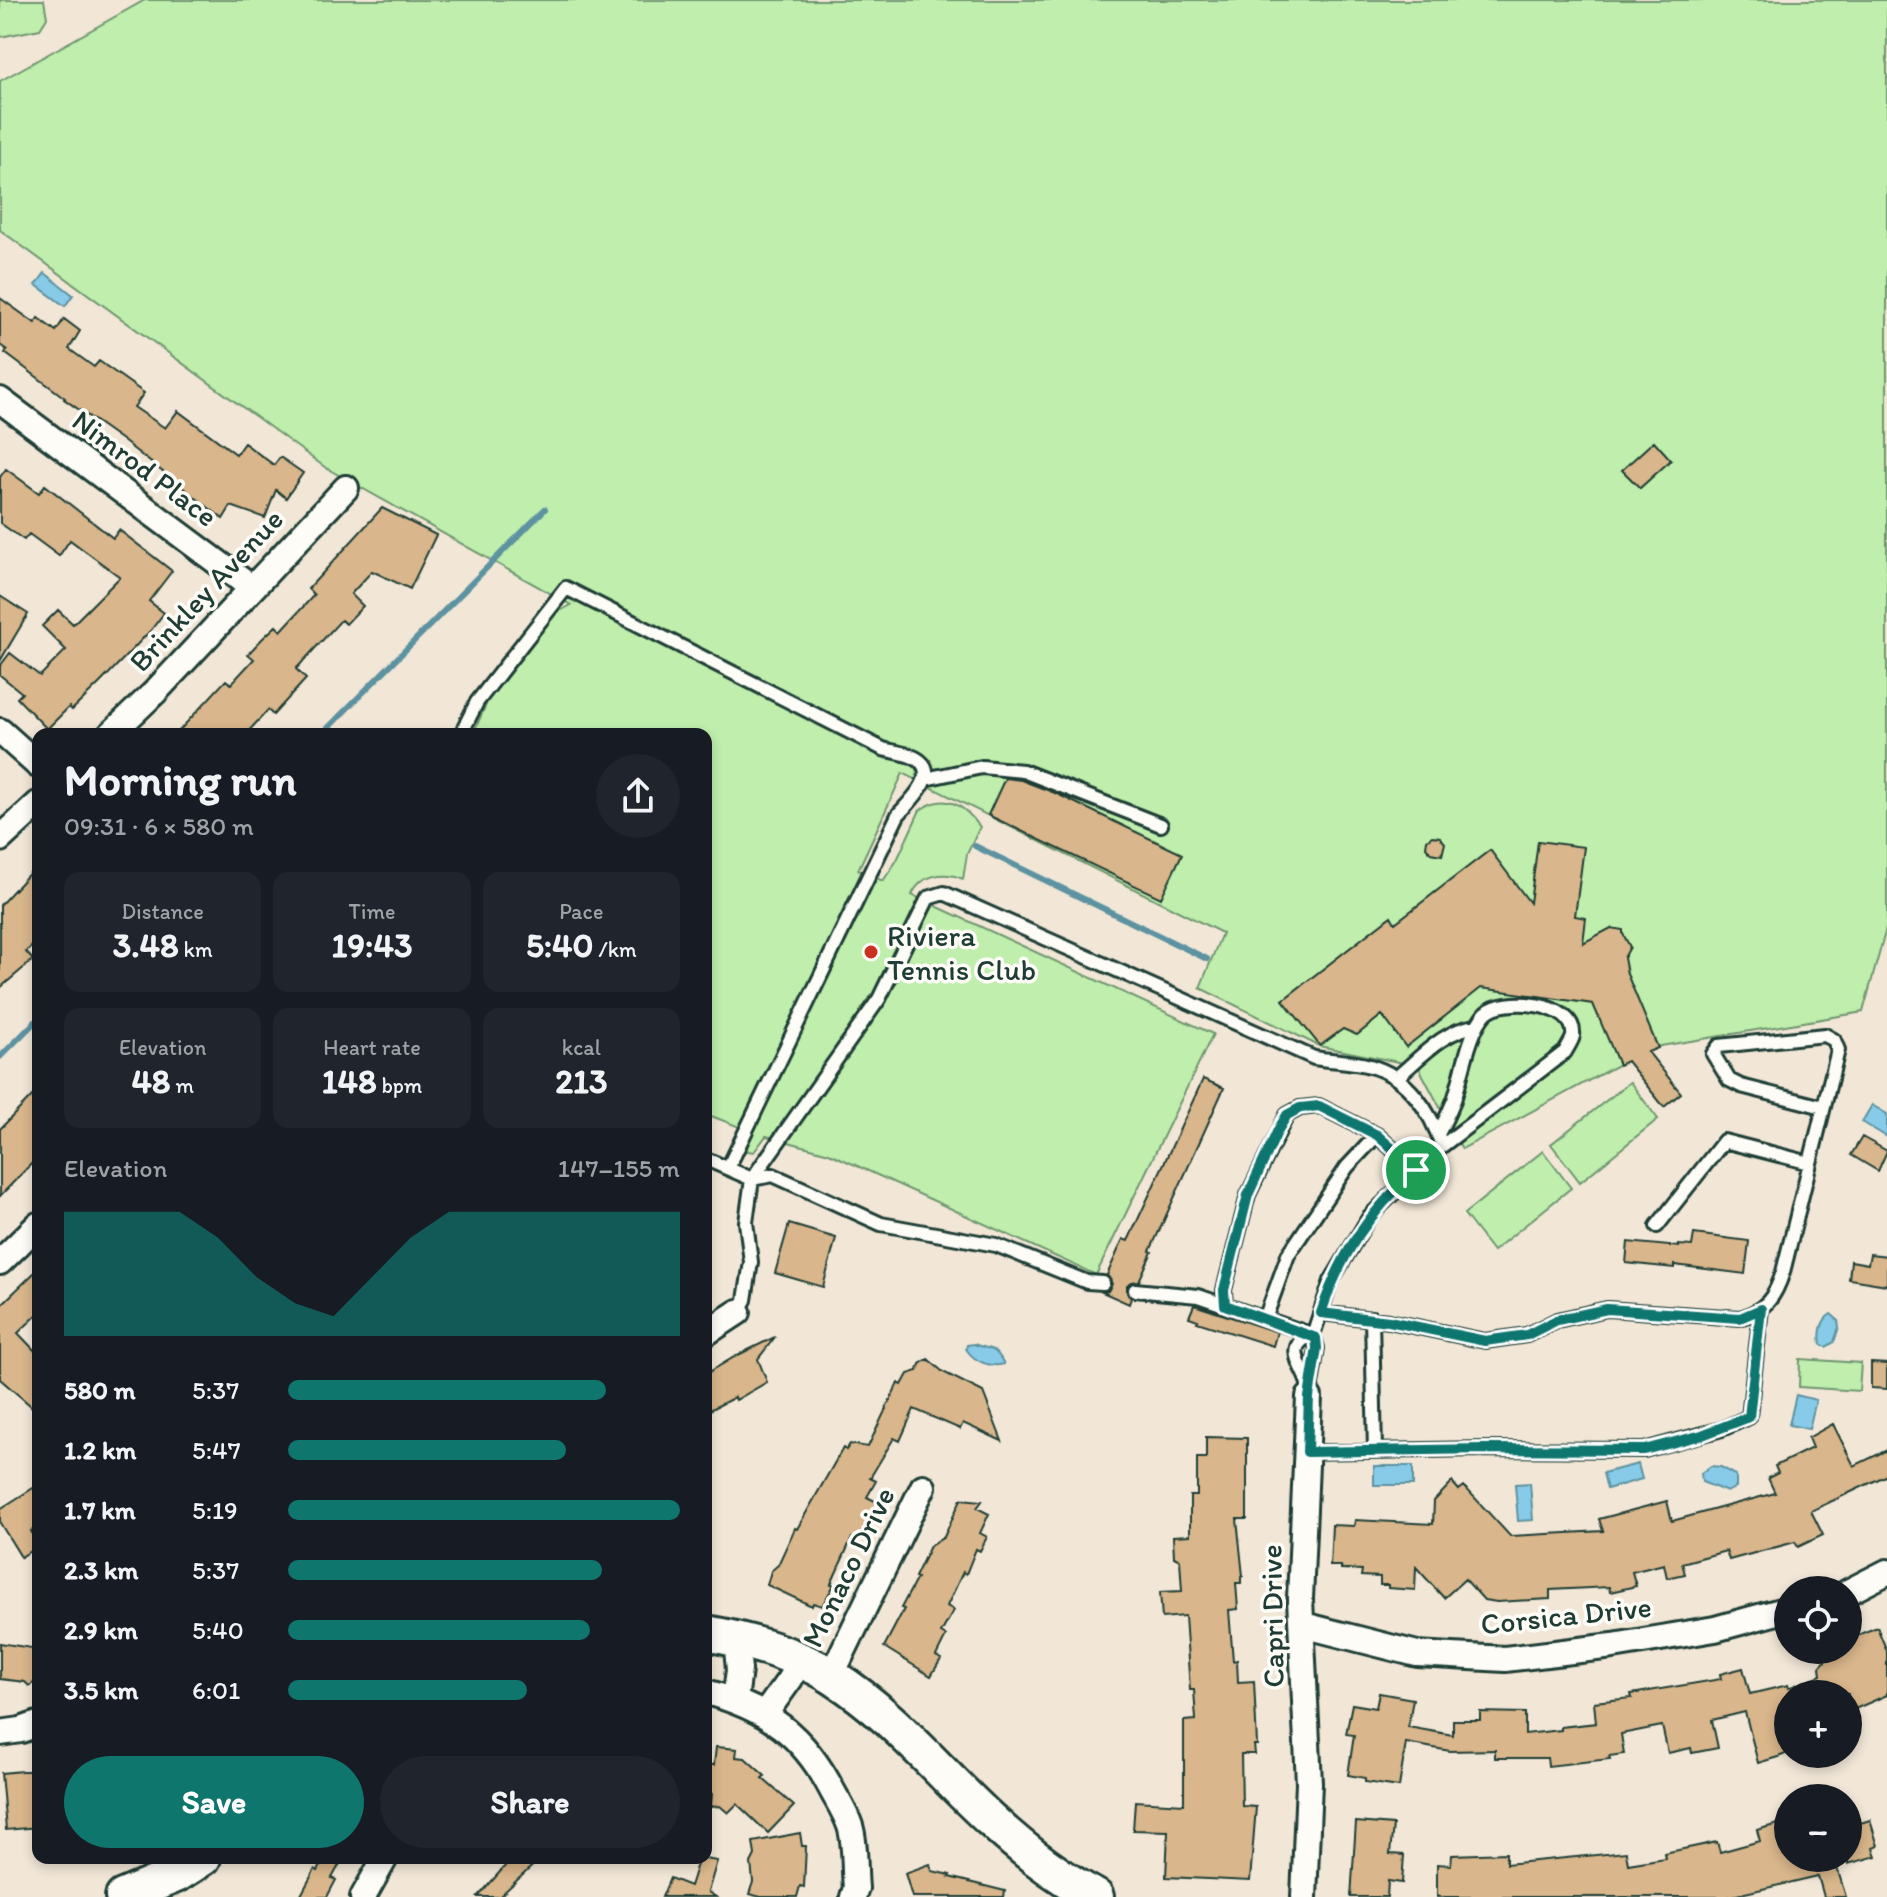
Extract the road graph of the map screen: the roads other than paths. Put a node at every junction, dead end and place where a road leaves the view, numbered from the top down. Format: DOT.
graph roads {
  1 [pos="0,400"];
  2 [pos="346,488"];
  3 [pos="252,588"];
  4 [pos="117,728"];
  5 [pos="464,728"];
  6 [pos="0,731"];
  7 [pos="32,760"];
  8 [pos="925,779"];
  9 [pos="32,810"];
  10 [pos="1161,825"];
  11 [pos="0,839"];
  12 [pos="1477,1026"];
  13 [pos="1396,1078"];
  14 [pos="1823,1107"];
  15 [pos="1377,1135"];
  16 [pos="1440,1140"];
  17 [pos="712,1161"];
  18 [pos="1810,1163"];
  19 [pos="728,1168"];
  20 [pos="1416,1170"];
  21 [pos="752,1179"];
  22 [pos="1657,1226"];
  23 [pos="32,1231"];
  24 [pos="0,1262"];
  25 [pos="1103,1283"];
  26 [pos="1135,1290"];
  27 [pos="1225,1305"];
  28 [pos="1761,1309"];
  29 [pos="738,1312"];
  30 [pos="1321,1313"];
  31 [pos="1372,1318"];
  32 [pos="1265,1319"];
  33 [pos="712,1329"];
  34 [pos="1313,1335"];
  35 [pos="1309,1397"];
  36 [pos="1375,1451"];
  37 [pos="1307,1452"];
  38 [pos="923,1487"];
  39 [pos="1887,1572"];
  40 [pos="1862,1585"];
  41 [pos="1774,1613"];
  42 [pos="1303,1625"];
  43 [pos="721,1636"];
  44 [pos="799,1660"];
  45 [pos="831,1676"];
  46 [pos="712,1694"];
  47 [pos="735,1700"];
  48 [pos="765,1714"];
  49 [pos="32,1726"];
  50 [pos="0,1733"];
  51 [pos="194,1864"];
  52 [pos="382,1864"];
  53 [pos="123,1897"];
  54 [pos="363,1897"];
  55 [pos="853,1897"];
  56 [pos="1096,1897"];
  57 [pos="1304,1897"];
  1 -- 3 [label="street, Nimrod Place"];
  2 -- 3 [label="street, Brinkley Avenue"];
  3 -- 4 [label="street, Brinkley Avenue"];
  5 -- 8 [label="lane"];
  6 -- 7 [label="street"];
  8 -- 10 [label="lane"];
  8 -- 19 [label="lane"];
  9 -- 11 [label="street"];
  12 -- 13 [label="lane"];
  12 -- 16 [label="lane"];
  12 -- 16 [label="lane"];
  13 -- 16 [label="lane"];
  13 -- 21 [label="lane"];
  14 -- 14 [label="lane"];
  14 -- 18 [label="lane"];
  15 -- 20 [label="lane"];
  15 -- 27 [label="lane"];
  15 -- 32 [label="lane"];
  16 -- 20 [label="lane"];
  17 -- 19 [label="lane"];
  18 -- 22 [label="lane"];
  18 -- 28 [label="lane"];
  19 -- 21 [label="lane"];
  20 -- 30 [label="lane"];
  21 -- 25 [label="lane"];
  21 -- 29 [label="lane"];
  23 -- 24 [label="street"];
  26 -- 27 [label="lane"];
  27 -- 32 [label="lane"];
  28 -- 31 [label="lane"];
  28 -- 36 [label="lane"];
  29 -- 33 [label="street"];
  30 -- 31 [label="lane"];
  30 -- 34 [label="lane"];
  31 -- 36 [label="lane"];
  32 -- 34 [label="lane"];
  34 -- 35 [label="lane, Capri Drive"];
  34 -- 35 [label="lane"];
  35 -- 37 [label="street, Capri Drive"];
  36 -- 37 [label="lane"];
  37 -- 42 [label="street, Capri Drive"];
  38 -- 45 [label="street, Monaco Drive"];
  39 -- 40 [label="street"];
  41 -- 42 [label="street, Corsica Drive"];
  42 -- 57 [label="street, Capri Drive"];
  43 -- 44 [label="main road"];
  43 -- 47 [label="street"];
  44 -- 45 [label="main road"];
  44 -- 48 [label="street, Monaco Drive"];
  45 -- 56 [label="main road"];
  46 -- 47 [label="street"];
  47 -- 48 [label="street"];
  48 -- 55 [label="street"];
  49 -- 50 [label="street"];
  51 -- 53 [label="main road"];
  52 -- 54 [label="street"];
}
